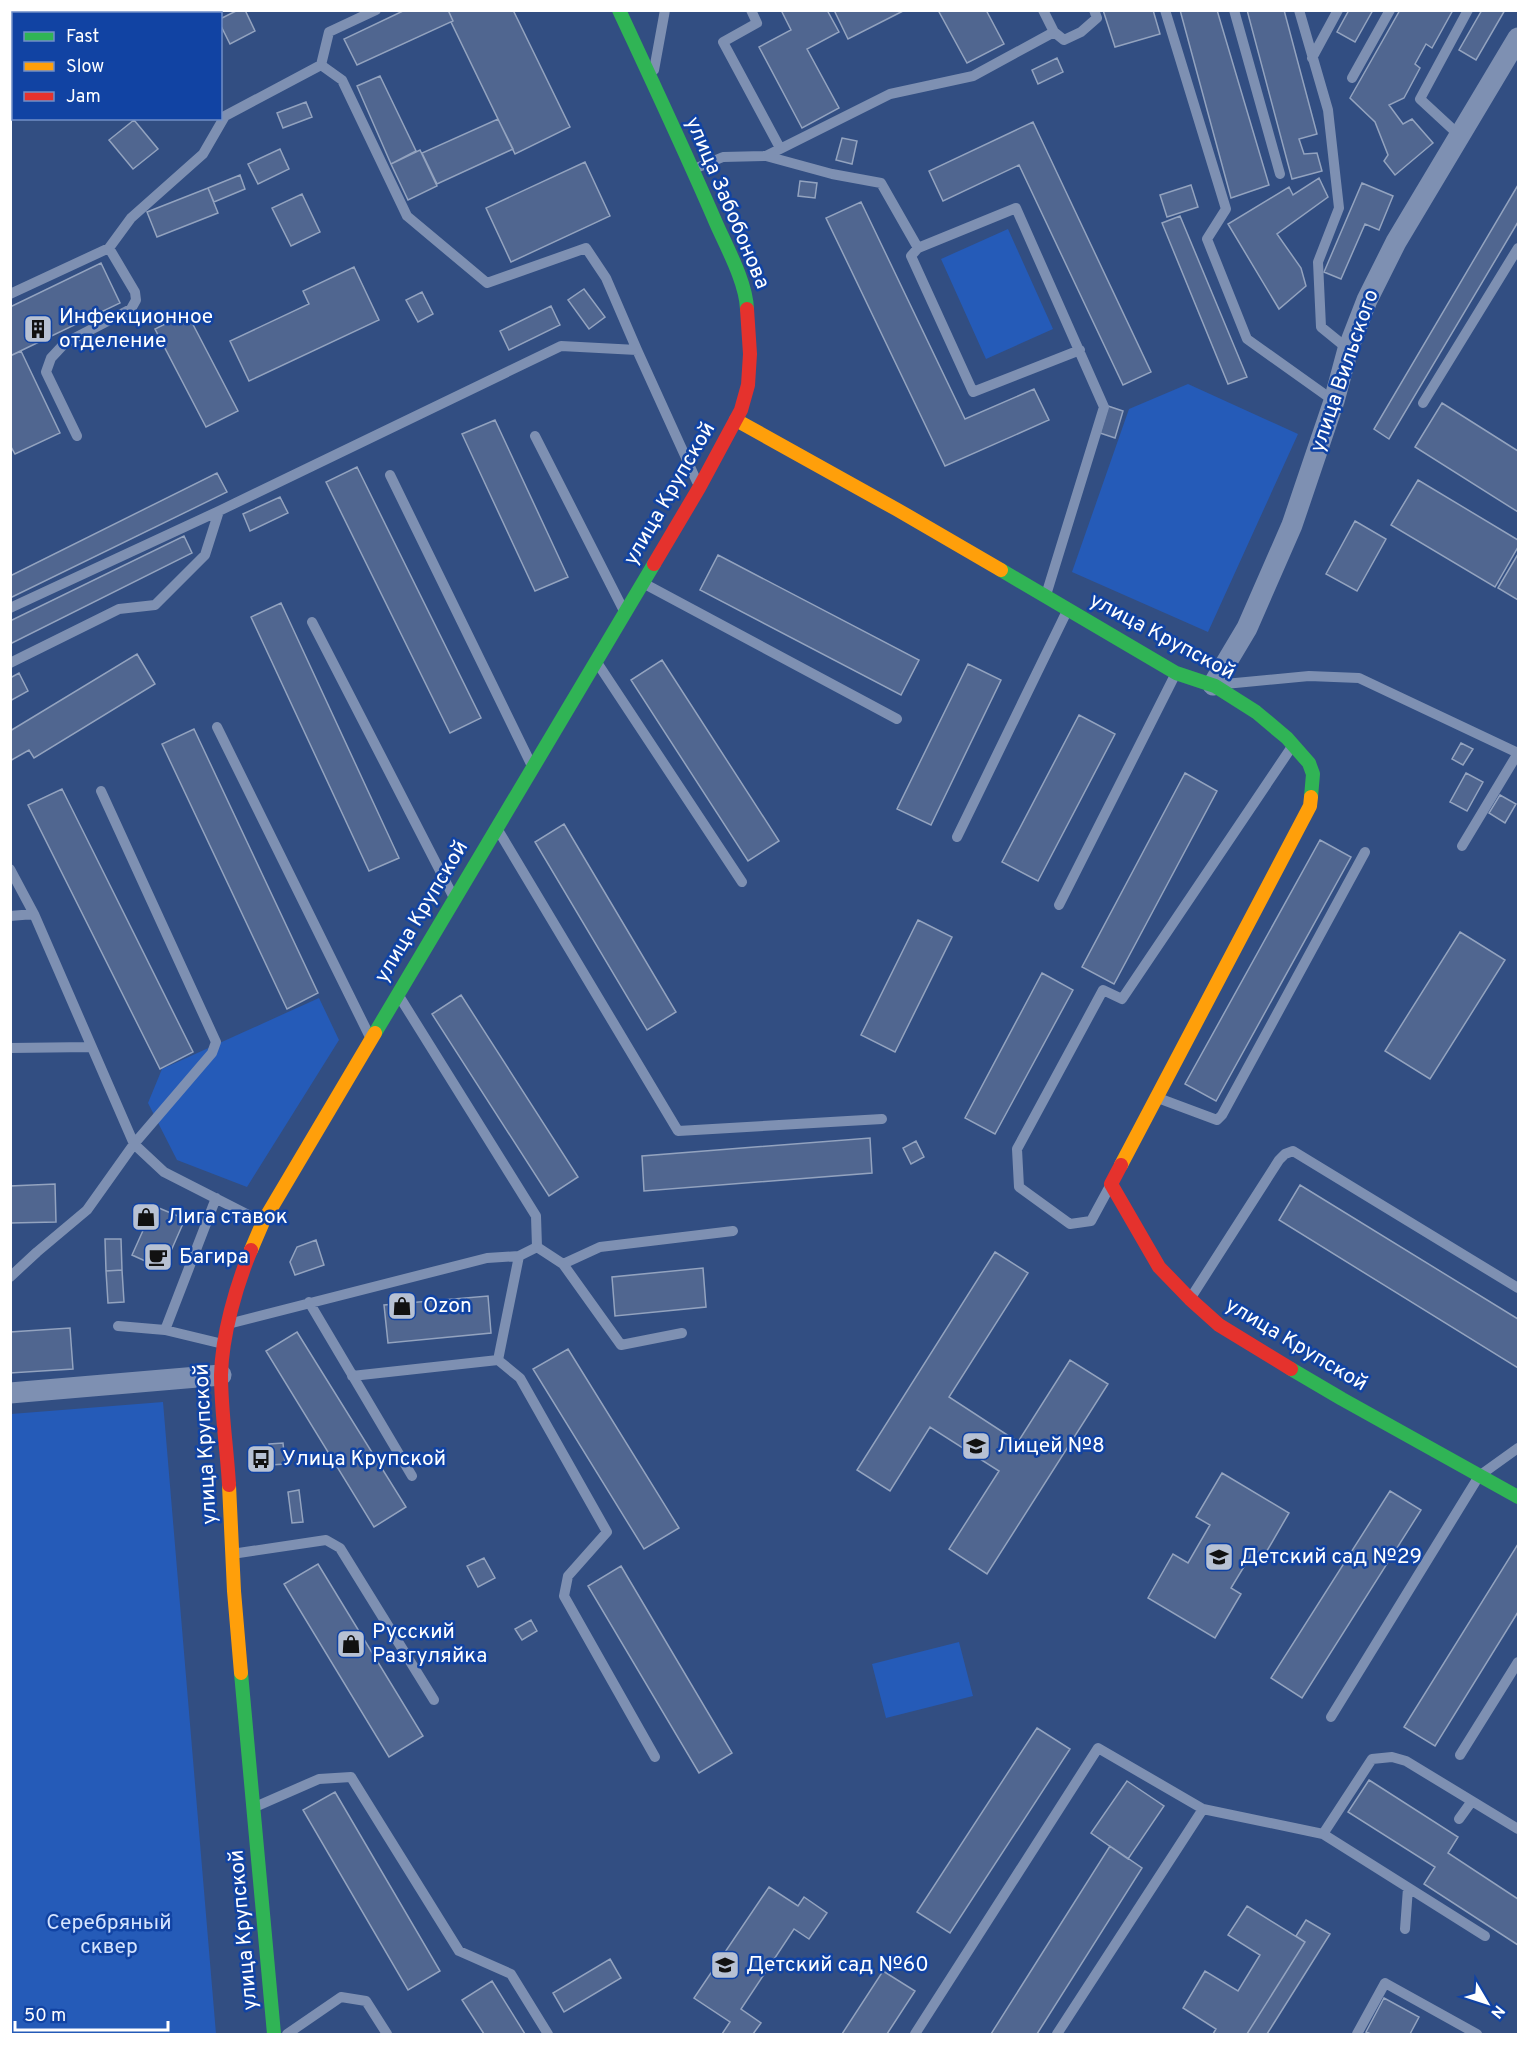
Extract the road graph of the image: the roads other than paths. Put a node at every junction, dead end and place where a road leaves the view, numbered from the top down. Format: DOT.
graph roads {
  1 [pos="376,10"];
  2 [pos="665,10"];
  3 [pos="751,10"];
  4 [pos="1042,10"];
  5 [pos="1094,10"];
  6 [pos="1165,10"];
  7 [pos="1234,10"];
  8 [pos="1299,10"];
  9 [pos="1338,10"];
  10 [pos="1389,10"];
  11 [pos="1468,10"];
  12 [pos="622,12"];
  13 [pos="1053,32"];
  14 [pos="1518,38"];
  15 [pos="1312,58"];
  16 [pos="321,65"];
  17 [pos="1352,78"];
  18 [pos="652,82"];
  19 [pos="1460,136"];
  20 [pos="780,148"];
  21 [pos="766,156"];
  22 [pos="693,169"];
  23 [pos="1280,174"];
  24 [pos="109,248"];
  25 [pos="918,248"];
  26 [pos="1518,248"];
  27 [pos="10,294"];
  28 [pos="1348,349"];
  29 [pos="636,350"];
  30 [pos="1080,350"];
  31 [pos="1334,401"];
  32 [pos="1423,403"];
  33 [pos="736,420"];
  34 [pos="77,436"];
  35 [pos="535,436"];
  36 [pos="390,475"];
  37 [pos="699,488"];
  38 [pos="219,511"];
  39 [pos="643,583"];
  40 [pos="1046,598"];
  41 [pos="10,608"];
  42 [pos="1067,611"];
  43 [pos="626,614"];
  44 [pos="312,622"];
  45 [pos="596,662"];
  46 [pos="10,663"];
  47 [pos="1176,673"];
  48 [pos="1213,685"];
  49 [pos="897,719"];
  50 [pos="217,727"];
  51 [pos="1293,744"];
  52 [pos="533,767"];
  53 [pos="101,791"];
  54 [pos="497,827"];
  55 [pos="957,837"];
  56 [pos="1462,846"];
  57 [pos="1365,852"];
  58 [pos="10,869"];
  59 [pos="742,882"];
  60 [pos="454,899"];
  61 [pos="1059,905"];
  62 [pos="34,914"];
  63 [pos="10,916"];
  64 [pos="398,993"];
  65 [pos="371,1038"];
  66 [pos="91,1047"];
  67 [pos="10,1048"];
  68 [pos="1158,1098"];
  69 [pos="882,1119"];
  70 [pos="134,1144"];
  71 [pos="1111,1184"];
  72 [pos="216,1198"];
  73 [pos="262,1222"];
  74 [pos="733,1232"];
  75 [pos="537,1247"];
  76 [pos="519,1256"];
  77 [pos="563,1263"];
  78 [pos="10,1277"];
  79 [pos="1518,1288"];
  80 [pos="1190,1299"];
  81 [pos="309,1302"];
  82 [pos="228,1324"];
  83 [pos="118,1326"];
  84 [pos="165,1330"];
  85 [pos="682,1334"];
  86 [pos="224,1344"];
  87 [pos="498,1360"];
  88 [pos="222,1375"];
  89 [pos="352,1376"];
  90 [pos="10,1393"];
  91 [pos="1518,1448"];
  92 [pos="412,1476"];
  93 [pos="1479,1476"];
  94 [pos="1518,1497"];
  95 [pos="232,1554"];
  96 [pos="1518,1662"];
  97 [pos="434,1700"];
  98 [pos="1331,1717"];
  99 [pos="1460,1755"];
  100 [pos="655,1757"];
  101 [pos="1472,1801"];
  102 [pos="254,1807"];
  103 [pos="1203,1809"];
  104 [pos="1460,1819"];
  105 [pos="1518,1829"];
  106 [pos="1323,1834"];
  107 [pos="1408,1888"];
  108 [pos="1405,1929"];
  109 [pos="1485,1935"];
  110 [pos="274,2034"];
  111 [pos="287,2034"];
  112 [pos="387,2034"];
  113 [pos="548,2034"];
  114 [pos="915,2034"];
  115 [pos="1057,2034"];
  116 [pos="1357,2034"];
  117 [pos="1477,2034"];
  1 -- 16 [label="lane"];
  2 -- 18 [label="lane"];
  3 -- 20 [label="lane"];
  4 -- 13 [label="lane"];
  5 -- 13 [label="lane"];
  6 -- 31 [label="lane"];
  7 -- 23 [label="lane"];
  8 -- 15 [label="lane"];
  9 -- 15 [label="lane"];
  10 -- 17 [label="lane"];
  11 -- 19 [label="lane"];
  12 -- 18 [label="street, улица Забобонова"];
  13 -- 20 [label="lane"];
  14 -- 19 [label="street, улица Вильского"];
  15 -- 28 [label="lane"];
  16 -- 24 [label="lane"];
  16 -- 29 [label="lane"];
  18 -- 22 [label="street, улица Забобонова"];
  19 -- 28 [label="street, улица Вильского"];
  20 -- 21 [label="lane"];
  21 -- 22 [label="lane"];
  21 -- 25 [label="lane"];
  22 -- 33 [label="street, улица Забобонова"];
  24 -- 27 [label="lane"];
  24 -- 34 [label="lane"];
  25 -- 30 [label="lane"];
  25 -- 30 [label="lane"];
  26 -- 32 [label="lane"];
  28 -- 31 [label="street, улица Вильского"];
  29 -- 37 [label="lane"];
  29 -- 38 [label="lane"];
  30 -- 40 [label="lane"];
  31 -- 48 [label="street, улица Вильского"];
  33 -- 37 [label="street, улица Крупской"];
  33 -- 40 [label="street, улица Крупской"];
  35 -- 43 [label="lane"];
  36 -- 52 [label="lane"];
  37 -- 39 [label="street, улица Крупской"];
  38 -- 41 [label="lane"];
  38 -- 46 [label="lane"];
  39 -- 43 [label="street, улица Крупской"];
  39 -- 49 [label="lane"];
  40 -- 42 [label="street, улица Крупской"];
  42 -- 47 [label="street, улица Крупской"];
  42 -- 55 [label="lane"];
  43 -- 45 [label="street, улица Крупской"];
  44 -- 60 [label="lane"];
  45 -- 52 [label="street, улица Крупской"];
  45 -- 59 [label="lane"];
  47 -- 48 [label="street, улица Крупской"];
  47 -- 61 [label="lane"];
  48 -- 51 [label="street, улица Крупской"];
  48 -- 56 [label="lane"];
  50 -- 65 [label="lane"];
  51 -- 68 [label="street, улица Крупской"];
  51 -- 71 [label="lane"];
  52 -- 54 [label="street, улица Крупской"];
  53 -- 70 [label="lane"];
  54 -- 60 [label="street, улица Крупской"];
  54 -- 69 [label="lane"];
  57 -- 68 [label="lane"];
  58 -- 62 [label="lane"];
  60 -- 64 [label="street, улица Крупской"];
  62 -- 63 [label="lane"];
  62 -- 66 [label="lane"];
  64 -- 65 [label="street, улица Крупской"];
  64 -- 75 [label="lane"];
  65 -- 73 [label="street, улица Крупской"];
  66 -- 67 [label="lane"];
  66 -- 70 [label="lane"];
  68 -- 71 [label="street, улица Крупской"];
  70 -- 72 [label="lane"];
  70 -- 78 [label="lane"];
  71 -- 80 [label="street, улица Крупской"];
  72 -- 73 [label="lane"];
  72 -- 84 [label="lane"];
  73 -- 82 [label="street, улица Крупской"];
  74 -- 77 [label="lane"];
  75 -- 76 [label="lane"];
  75 -- 77 [label="lane"];
  76 -- 81 [label="lane"];
  76 -- 87 [label="lane"];
  77 -- 85 [label="lane"];
  79 -- 80 [label="lane"];
  80 -- 93 [label="street, улица Крупской"];
  81 -- 82 [label="lane"];
  81 -- 89 [label="lane"];
  82 -- 86 [label="street, улица Крупской"];
  83 -- 84 [label="lane"];
  84 -- 86 [label="lane"];
  86 -- 88 [label="street, улица Крупской"];
  87 -- 89 [label="lane"];
  87 -- 100 [label="lane"];
  88 -- 90 [label="street"];
  88 -- 95 [label="street, улица Крупской"];
  89 -- 92 [label="lane"];
  91 -- 93 [label="lane"];
  93 -- 94 [label="street, улица Крупской"];
  93 -- 98 [label="lane"];
  95 -- 97 [label="lane"];
  95 -- 102 [label="street, улица Крупской"];
  96 -- 99 [label="lane"];
  101 -- 104 [label="lane"];
  101 -- 105 [label="lane"];
  101 -- 106 [label="lane"];
  102 -- 110 [label="street, улица Крупской"];
  102 -- 113 [label="lane"];
  103 -- 106 [label="lane"];
  103 -- 114 [label="lane"];
  103 -- 115 [label="lane"];
  106 -- 107 [label="lane"];
  107 -- 108 [label="lane"];
  107 -- 109 [label="lane"];
  111 -- 112 [label="lane"];
  116 -- 117 [label="lane"];
}
